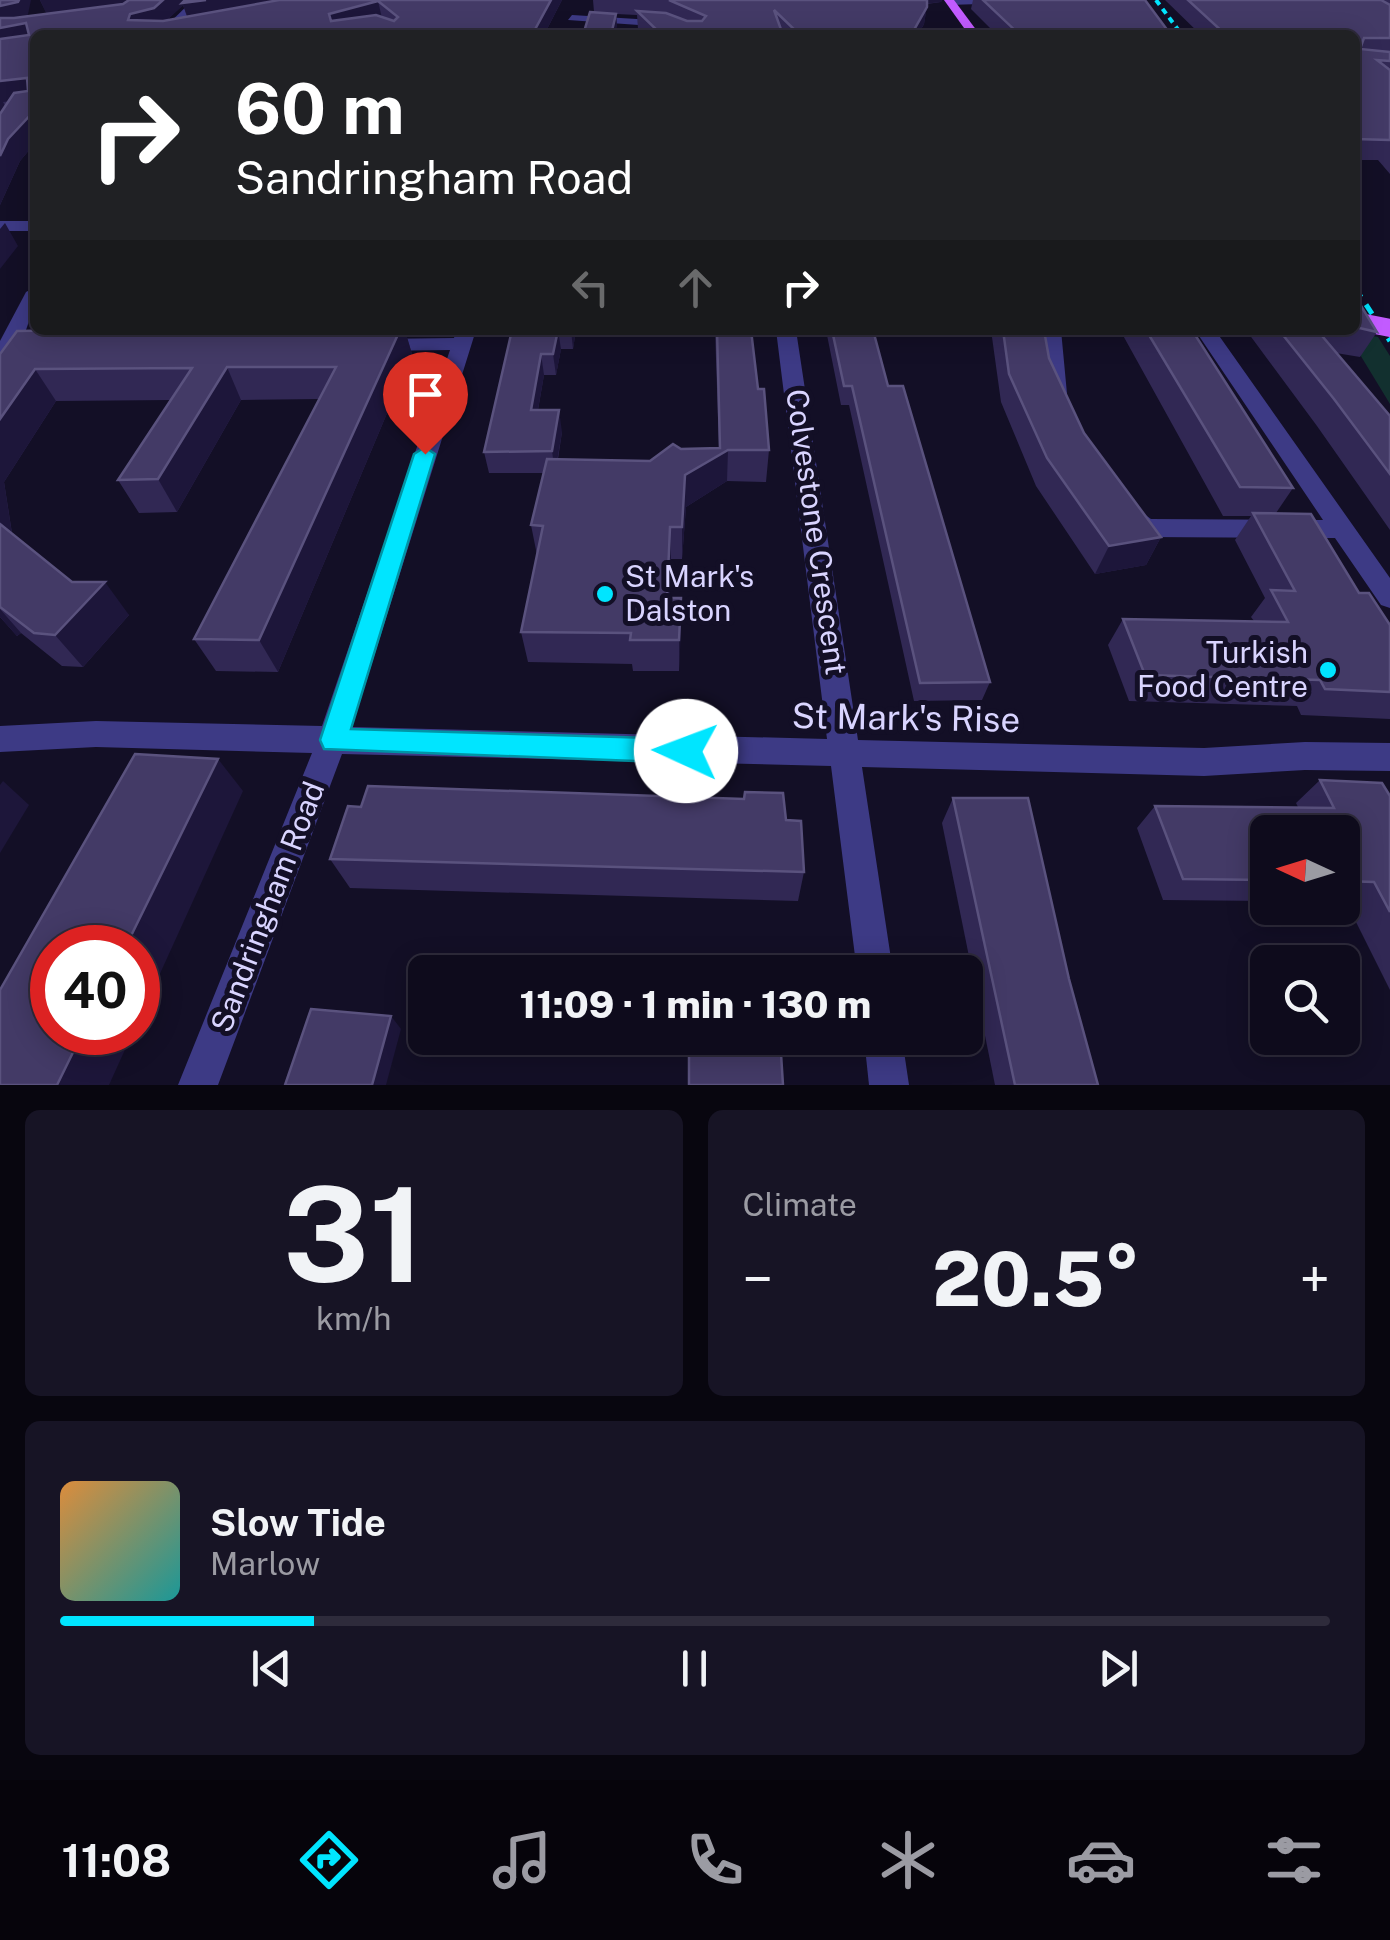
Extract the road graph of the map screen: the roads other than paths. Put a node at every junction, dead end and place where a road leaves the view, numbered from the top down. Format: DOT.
graph roads {
  1 [pos="199,0"];
  2 [pos="950,2"];
  3 [pos="1023,2"];
  4 [pos="576,4"];
  5 [pos="572,18"];
  6 [pos="193,28"];
  7 [pos="168,30"];
  8 [pos="183,30"];
  9 [pos="568,30"];
  10 [pos="684,30"];
  11 [pos="970,30"];
  12 [pos="0,226"];
  13 [pos="30,226"];
  14 [pos="30,302"];
  15 [pos="1360,322"];
  16 [pos="1390,328"];
  17 [pos="787,335"];
  18 [pos="1051,335"];
  19 [pos="1207,335"];
  20 [pos="463,337"];
  21 [pos="361,346"];
  22 [pos="29,350"];
  23 [pos="3,356"];
  24 [pos="1065,417"];
  25 [pos="1114,492"];
  26 [pos="1342,530"];
  27 [pos="1390,598"];
  28 [pos="0,739"];
  29 [pos="334,740"];
  30 [pos="847,755"];
  31 [pos="1390,757"];
  32 [pos="873,955"];
  33 [pos="885,1055"];
  34 [pos="198,1085"];
  35 [pos="889,1085"];
  1 -- 7 [label="street"];
  2 -- 3 [label="street"];
  2 -- 11 [label="main road"];
  4 -- 5 [label="street"];
  5 -- 9 [label="street"];
  5 -- 10 [label="street"];
  6 -- 8 [label="street"];
  12 -- 13 [label="street"];
  14 -- 23 [label="street"];
  15 -- 16 [label="main road, bridge"];
  17 -- 30 [label="street, Colvestone Crescent"];
  18 -- 24 [label="street"];
  19 -- 26 [label="street"];
  20 -- 21 [label="street"];
  20 -- 29 [label="street, Sandringham Road"];
  22 -- 23 [label="street"];
  25 -- 26 [label="street"];
  26 -- 27 [label="street"];
  28 -- 29 [label="street, St Mark's Rise"];
  29 -- 30 [label="street, St Mark's Rise"];
  29 -- 34 [label="street, Sandringham Road"];
  30 -- 31 [label="street, St Mark's Rise"];
  30 -- 32 [label="street, Colvestone Crescent"];
  33 -- 35 [label="street"];
}
